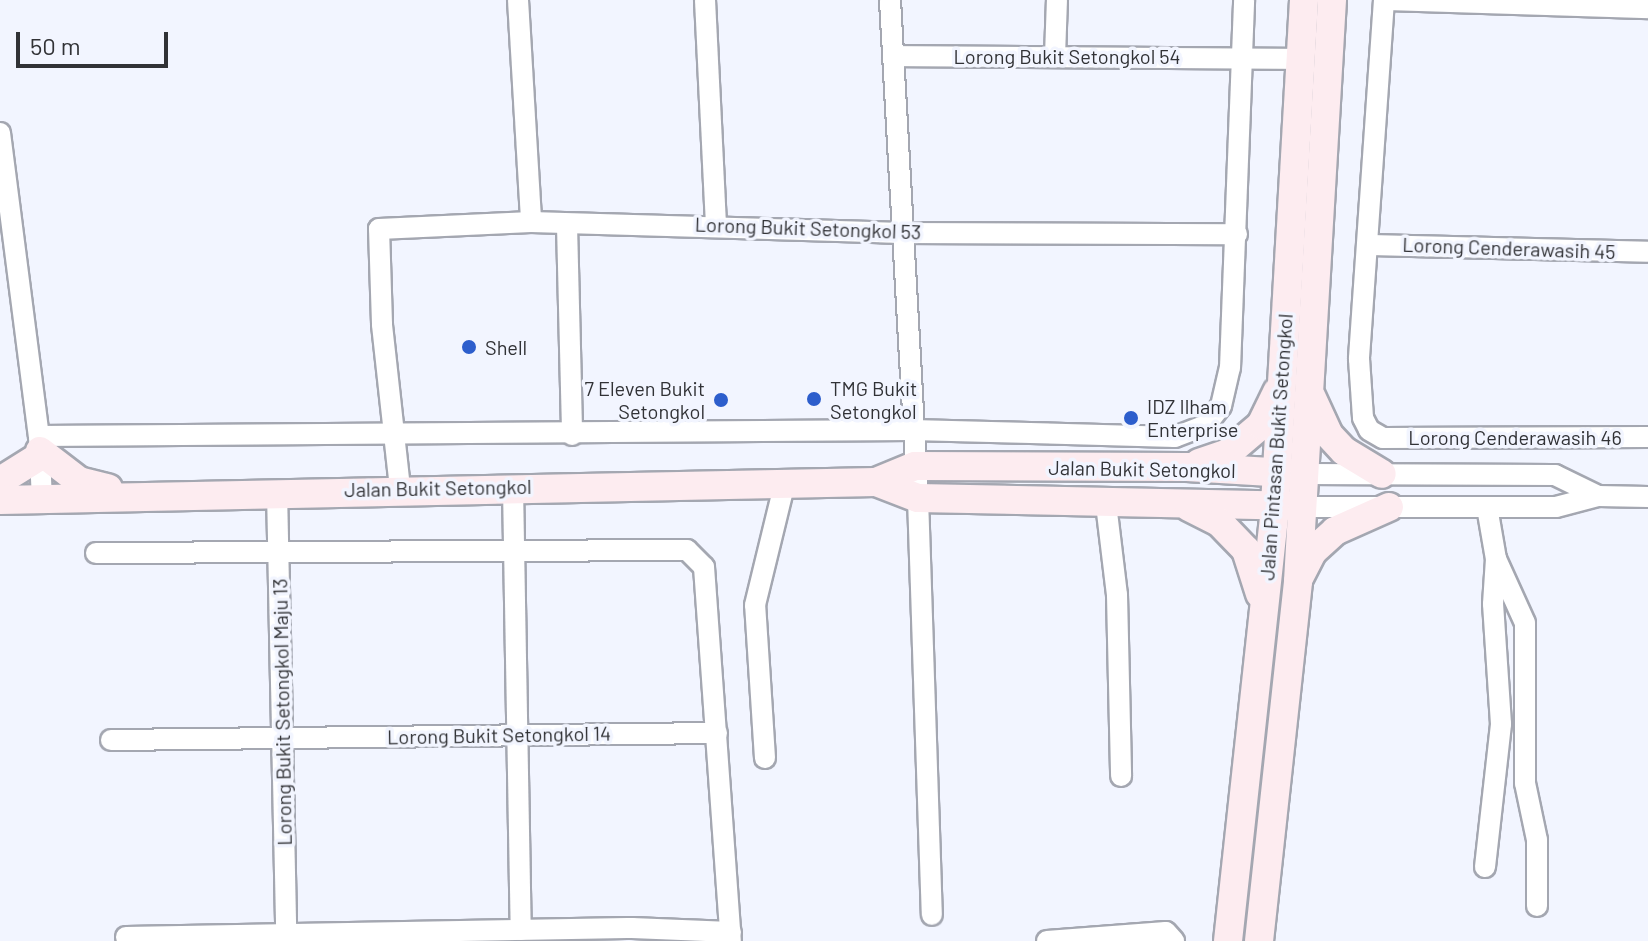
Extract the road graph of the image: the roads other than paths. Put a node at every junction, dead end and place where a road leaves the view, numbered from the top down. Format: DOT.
graph roads {
  1 [pos="518,0"];
  2 [pos="705,0"];
  3 [pos="890,0"];
  4 [pos="1057,0"];
  5 [pos="1244,0"];
  6 [pos="1304,0"];
  7 [pos="1332,0"];
  8 [pos="1386,0"];
  9 [pos="1648,8"];
  10 [pos="893,56"];
  11 [pos="1055,56"];
  12 [pos="1249,57"];
  13 [pos="1293,58"];
  14 [pos="0,133"];
  15 [pos="531,222"];
  16 [pos="716,224"];
  17 [pos="567,225"];
  18 [pos="902,233"];
  19 [pos="1237,234"];
  20 [pos="1370,245"];
  21 [pos="1648,252"];
  22 [pos="10,275"];
  23 [pos="1281,386"];
  24 [pos="1311,393"];
  25 [pos="912,430"];
  26 [pos="393,435"];
  27 [pos="572,435"];
  28 [pos="1648,437"];
  29 [pos="40,448"];
  30 [pos="915,466"];
  31 [pos="1187,467"];
  32 [pos="1291,473"];
  33 [pos="1382,474"];
  34 [pos="0,481"];
  35 [pos="785,482"];
  36 [pos="876,482"];
  37 [pos="513,487"];
  38 [pos="400,488"];
  39 [pos="277,491"];
  40 [pos="129,493"];
  41 [pos="1598,496"];
  42 [pos="1648,497"];
  43 [pos="918,498"];
  44 [pos="42,499"];
  45 [pos="0,500"];
  46 [pos="1106,504"];
  47 [pos="1289,506"];
  48 [pos="1187,507"];
  49 [pos="1389,507"];
  50 [pos="1487,507"];
  51 [pos="514,548"];
  52 [pos="278,551"];
  53 [pos="96,553"];
  54 [pos="1496,559"];
  55 [pos="1298,581"];
  56 [pos="1262,622"];
  57 [pos="717,733"];
  58 [pos="518,734"];
  59 [pos="282,738"];
  60 [pos="111,740"];
  61 [pos="765,758"];
  62 [pos="1121,776"];
  63 [pos="1485,867"];
  64 [pos="1537,906"];
  65 [pos="932,915"];
  66 [pos="532,933"];
  67 [pos="286,934"];
  68 [pos="386,936"];
  69 [pos="731,936"];
  70 [pos="126,937"];
  71 [pos="230,938"];
  72 [pos="1047,941"];
  73 [pos="1174,941"];
  74 [pos="1228,941"];
  75 [pos="1259,941"];
  1 -- 15 [label="street"];
  2 -- 16 [label="street"];
  3 -- 10 [label="street"];
  4 -- 11 [label="street"];
  5 -- 12 [label="street"];
  6 -- 13 [label="main road, Jalan Pintasan Bukit Setongkol"];
  7 -- 24 [label="main road, Jalan Pintasan Bukit Setongkol"];
  8 -- 9 [label="street"];
  8 -- 20 [label="street"];
  10 -- 11 [label="street, Lorong Bukit Setongkol 54"];
  10 -- 18 [label="street"];
  11 -- 12 [label="street, Lorong Bukit Setongkol 54"];
  12 -- 13 [label="street, Lorong Bukit Setongkol 54"];
  12 -- 19 [label="street"];
  13 -- 23 [label="main road, Jalan Pintasan Bukit Setongkol"];
  14 -- 22 [label="street"];
  15 -- 17 [label="street, Lorong Bukit Setongkol 53"];
  15 -- 26 [label="street, Lorong Bukit Setongkol 53"];
  16 -- 17 [label="street, Lorong Bukit Setongkol 53"];
  16 -- 18 [label="street, Lorong Bukit Setongkol 53"];
  17 -- 27 [label="street"];
  18 -- 19 [label="street, Lorong Bukit Setongkol 53"];
  18 -- 25 [label="street"];
  19 -- 25 [label="street"];
  20 -- 21 [label="street, Lorong Cenderawasih 45"];
  20 -- 28 [label="street, Lorong Cenderawasih 46"];
  22 -- 29 [label="street"];
  23 -- 31 [label="main road"];
  23 -- 32 [label="main road, Jalan Pintasan Bukit Setongkol"];
  24 -- 32 [label="main road, Jalan Pintasan Bukit Setongkol"];
  24 -- 33 [label="main road"];
  25 -- 27 [label="street"];
  25 -- 30 [label="street"];
  26 -- 27 [label="street"];
  26 -- 29 [label="street"];
  26 -- 38 [label="street"];
  29 -- 34 [label="main road"];
  29 -- 40 [label="main road"];
  29 -- 44 [label="street"];
  30 -- 31 [label="main road, Jalan Bukit Setongkol"];
  30 -- 36 [label="main road, Jalan Bukit Setongkol"];
  30 -- 43 [label="street"];
  31 -- 32 [label="main road, Jalan Bukit Setongkol"];
  32 -- 33 [label="street, Jalan Bukit Setongkol"];
  32 -- 47 [label="main road, Jalan Pintasan Bukit Setongkol"];
  33 -- 41 [label="street, Jalan Bukit Setongkol"];
  35 -- 36 [label="main road, Jalan Bukit Setongkol"];
  35 -- 37 [label="main road, Jalan Bukit Setongkol"];
  35 -- 61 [label="street"];
  36 -- 43 [label="main road, Jalan Bukit Setongkol"];
  37 -- 38 [label="main road, Jalan Bukit Setongkol"];
  37 -- 51 [label="street"];
  38 -- 39 [label="main road, Jalan Bukit Setongkol"];
  39 -- 40 [label="main road, Jalan Bukit Setongkol"];
  39 -- 52 [label="street, Lorong Bukit Setongkol Maju 13"];
  40 -- 44 [label="main road, Jalan Bukit Setongkol"];
  41 -- 42 [label="street, Jalan Bukit Setongkol"];
  41 -- 50 [label="street, Jalan Bukit Setongkol"];
  43 -- 46 [label="main road, Jalan Bukit Setongkol"];
  43 -- 65 [label="street"];
  44 -- 45 [label="main road, Jalan Bukit Setongkol"];
  46 -- 48 [label="main road, Jalan Bukit Setongkol"];
  46 -- 62 [label="street"];
  47 -- 48 [label="main road, Jalan Bukit Setongkol"];
  47 -- 49 [label="street, Jalan Bukit Setongkol"];
  47 -- 55 [label="main road, Jalan Pintasan Bukit Setongkol"];
  47 -- 56 [label="main road, Jalan Pintasan Bukit Setongkol"];
  48 -- 56 [label="main road"];
  49 -- 50 [label="street, Jalan Bukit Setongkol"];
  49 -- 55 [label="main road"];
  50 -- 54 [label="street"];
  51 -- 52 [label="street"];
  51 -- 57 [label="street"];
  51 -- 58 [label="street"];
  52 -- 53 [label="street"];
  52 -- 59 [label="street, Lorong Bukit Setongkol Maju 13"];
  54 -- 63 [label="street"];
  54 -- 64 [label="street"];
  55 -- 75 [label="main road, Jalan Pintasan Bukit Setongkol"];
  56 -- 74 [label="main road, Jalan Pintasan Bukit Setongkol"];
  57 -- 58 [label="street, Lorong Bukit Setongkol 14"];
  57 -- 69 [label="street"];
  58 -- 59 [label="street, Lorong Bukit Setongkol 14"];
  58 -- 66 [label="street"];
  59 -- 60 [label="street, Lorong Bukit Setongkol 14"];
  59 -- 67 [label="street, Lorong Bukit Setongkol Maju 13"];
  66 -- 68 [label="street"];
  66 -- 69 [label="street"];
  67 -- 68 [label="street"];
  67 -- 71 [label="street"];
  70 -- 71 [label="street"];
  72 -- 73 [label="street"];
}
